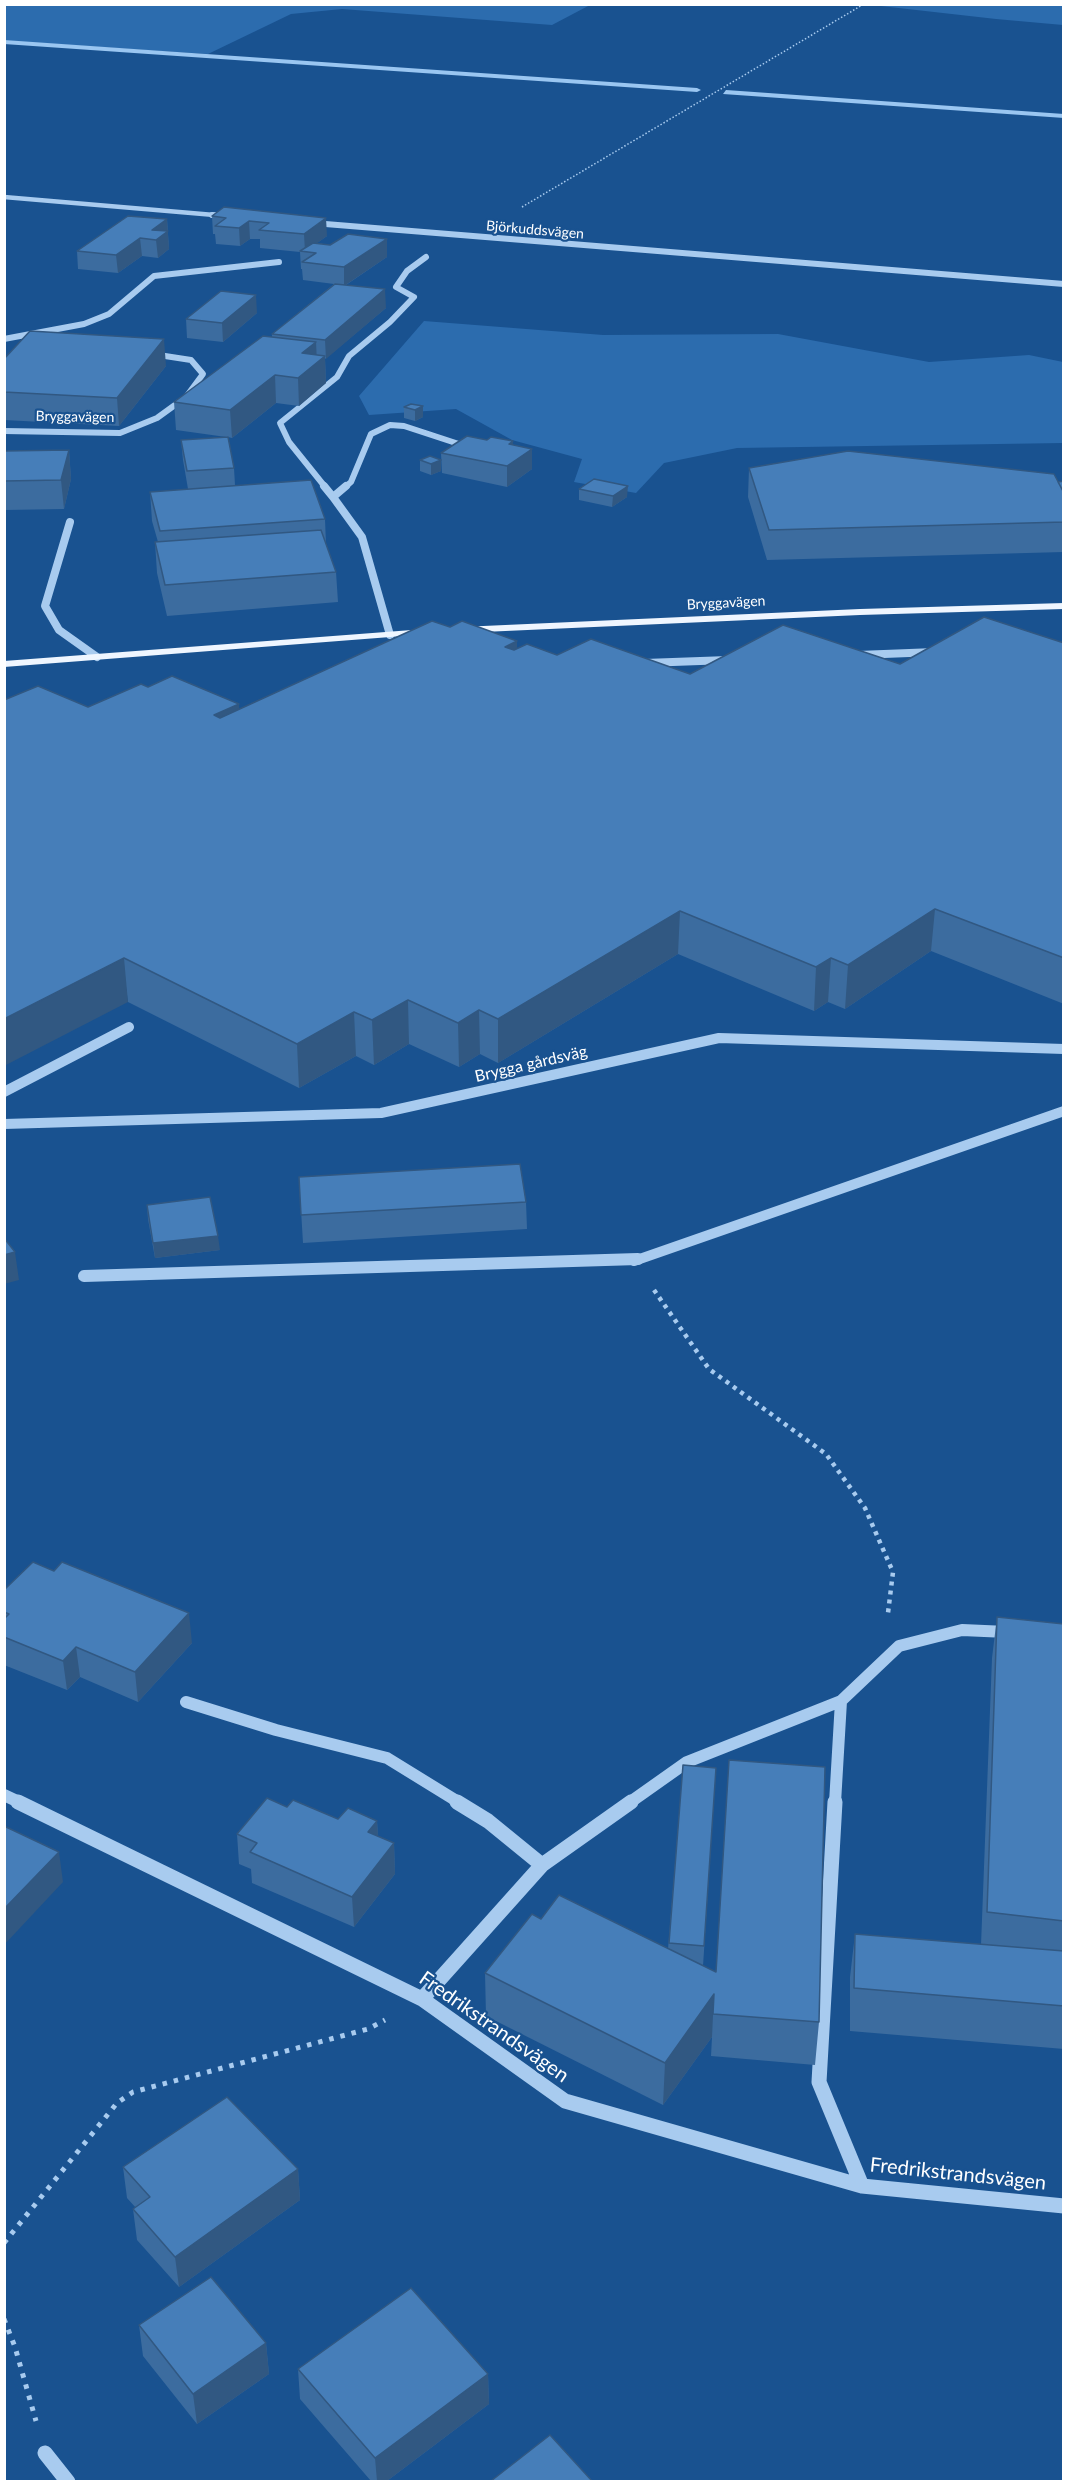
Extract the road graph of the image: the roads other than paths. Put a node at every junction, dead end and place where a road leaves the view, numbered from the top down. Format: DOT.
graph roads {
  1 [pos="4,197"];
  2 [pos="236,217"];
  3 [pos="307,223"];
  4 [pos="426,256"];
  5 [pos="279,262"];
  6 [pos="1064,284"];
  7 [pos="4,339"];
  8 [pos="4,344"];
  9 [pos="16,345"];
  10 [pos="144,352"];
  11 [pos="4,431"];
  12 [pos="468,447"];
  13 [pos="333,497"];
  14 [pos="70,522"];
  15 [pos="1064,606"];
  16 [pos="390,634"];
  17 [pos="945,651"];
  18 [pos="851,655"];
  19 [pos="97,657"];
  20 [pos="732,660"];
  21 [pos="4,664"];
  22 [pos="638,664"];
  23 [pos="129,1027"];
  24 [pos="1064,1049"];
  25 [pos="4,1092"];
  26 [pos="1064,1111"];
  27 [pos="4,1124"];
  28 [pos="84,1276"];
  29 [pos="1018,1633"];
  30 [pos="841,1701"];
  31 [pos="186,1702"];
  32 [pos="4,1795"];
  33 [pos="542,1865"];
  34 [pos="422,1999"];
  35 [pos="862,2186"];
  36 [pos="1064,2206"];
  37 [pos="45,2453"];
  38 [pos="68,2481"];
  1 -- 2 [label="street"];
  3 -- 6 [label="street, Björkuddsvägen"];
  4 -- 13 [label="street"];
  5 -- 7 [label="street"];
  8 -- 9 [label="street"];
  10 -- 11 [label="street, Bryggavägen"];
  12 -- 13 [label="street"];
  13 -- 16 [label="street"];
  14 -- 19 [label="street"];
  15 -- 16 [label="main road, Bryggavägen"];
  16 -- 19 [label="main road, Bryggavägen"];
  17 -- 18 [label="street"];
  19 -- 21 [label="main road, Bryggavägen"];
  20 -- 22 [label="street"];
  23 -- 25 [label="street"];
  24 -- 27 [label="street, Brygga gårdsväg"];
  26 -- 28 [label="street"];
  29 -- 30 [label="street"];
  30 -- 33 [label="street"];
  30 -- 35 [label="street"];
  31 -- 33 [label="street"];
  32 -- 34 [label="street, Fredrikstrandsvägen"];
  33 -- 34 [label="street"];
  34 -- 35 [label="street, Fredrikstrandsvägen"];
  35 -- 36 [label="street, Fredrikstrandsvägen"];
  37 -- 38 [label="street"];
}
